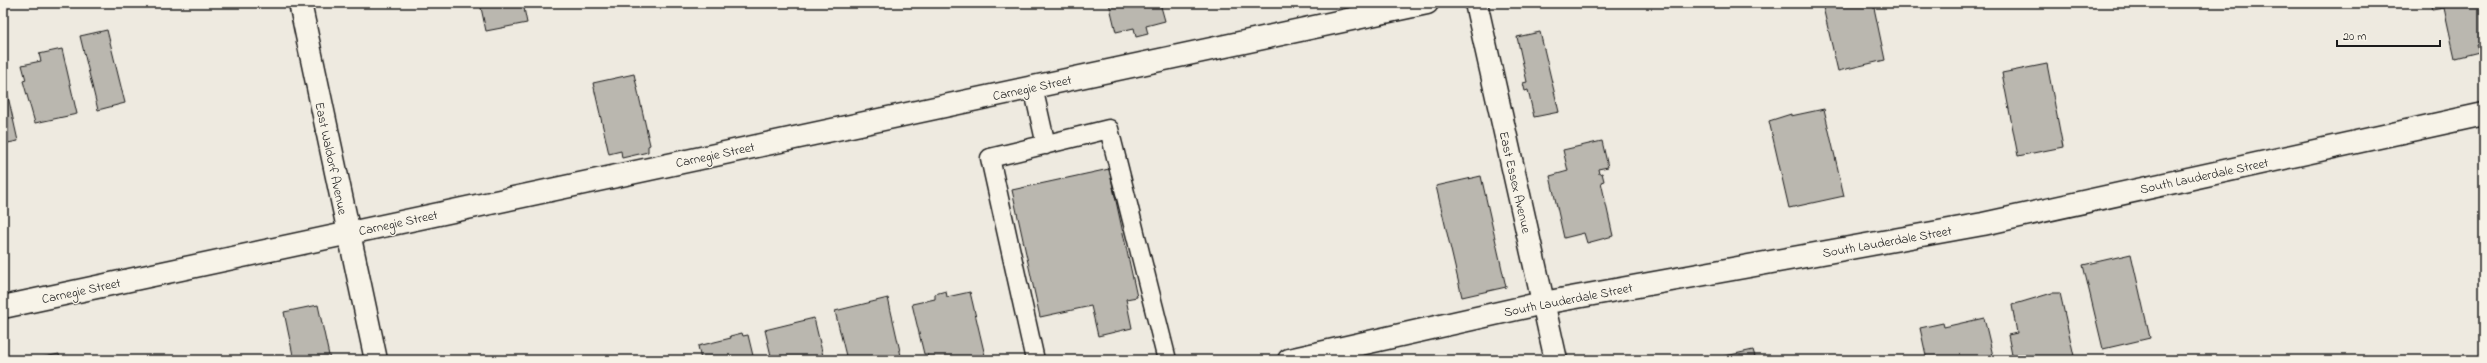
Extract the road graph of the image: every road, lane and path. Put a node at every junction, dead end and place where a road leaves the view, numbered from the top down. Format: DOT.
graph roads {
  1 [pos="300,3"];
  2 [pos="1427,3"];
  3 [pos="1476,3"];
  4 [pos="1033,87"];
  5 [pos="2484,114"];
  6 [pos="1046,144"];
  7 [pos="348,232"];
  8 [pos="1543,303"];
  9 [pos="3,307"];
  10 [pos="376,360"];
  11 [pos="1035,360"];
  12 [pos="1167,360"];
  13 [pos="1289,360"];
  14 [pos="1556,360"];
  1 -- 7 [label="street, East Waldorf Avenue"];
  2 -- 4 [label="street, Carnegie Street"];
  3 -- 8 [label="street, East Essex Avenue"];
  4 -- 6 [label="lane"];
  4 -- 7 [label="street, Carnegie Street"];
  5 -- 8 [label="street, South Lauderdale Street"];
  6 -- 11 [label="lane"];
  6 -- 12 [label="lane"];
  7 -- 9 [label="street, Carnegie Street"];
  7 -- 10 [label="street, East Waldorf Avenue"];
  8 -- 13 [label="street, South Lauderdale Street"];
  8 -- 14 [label="street, East Essex Avenue"];
}
